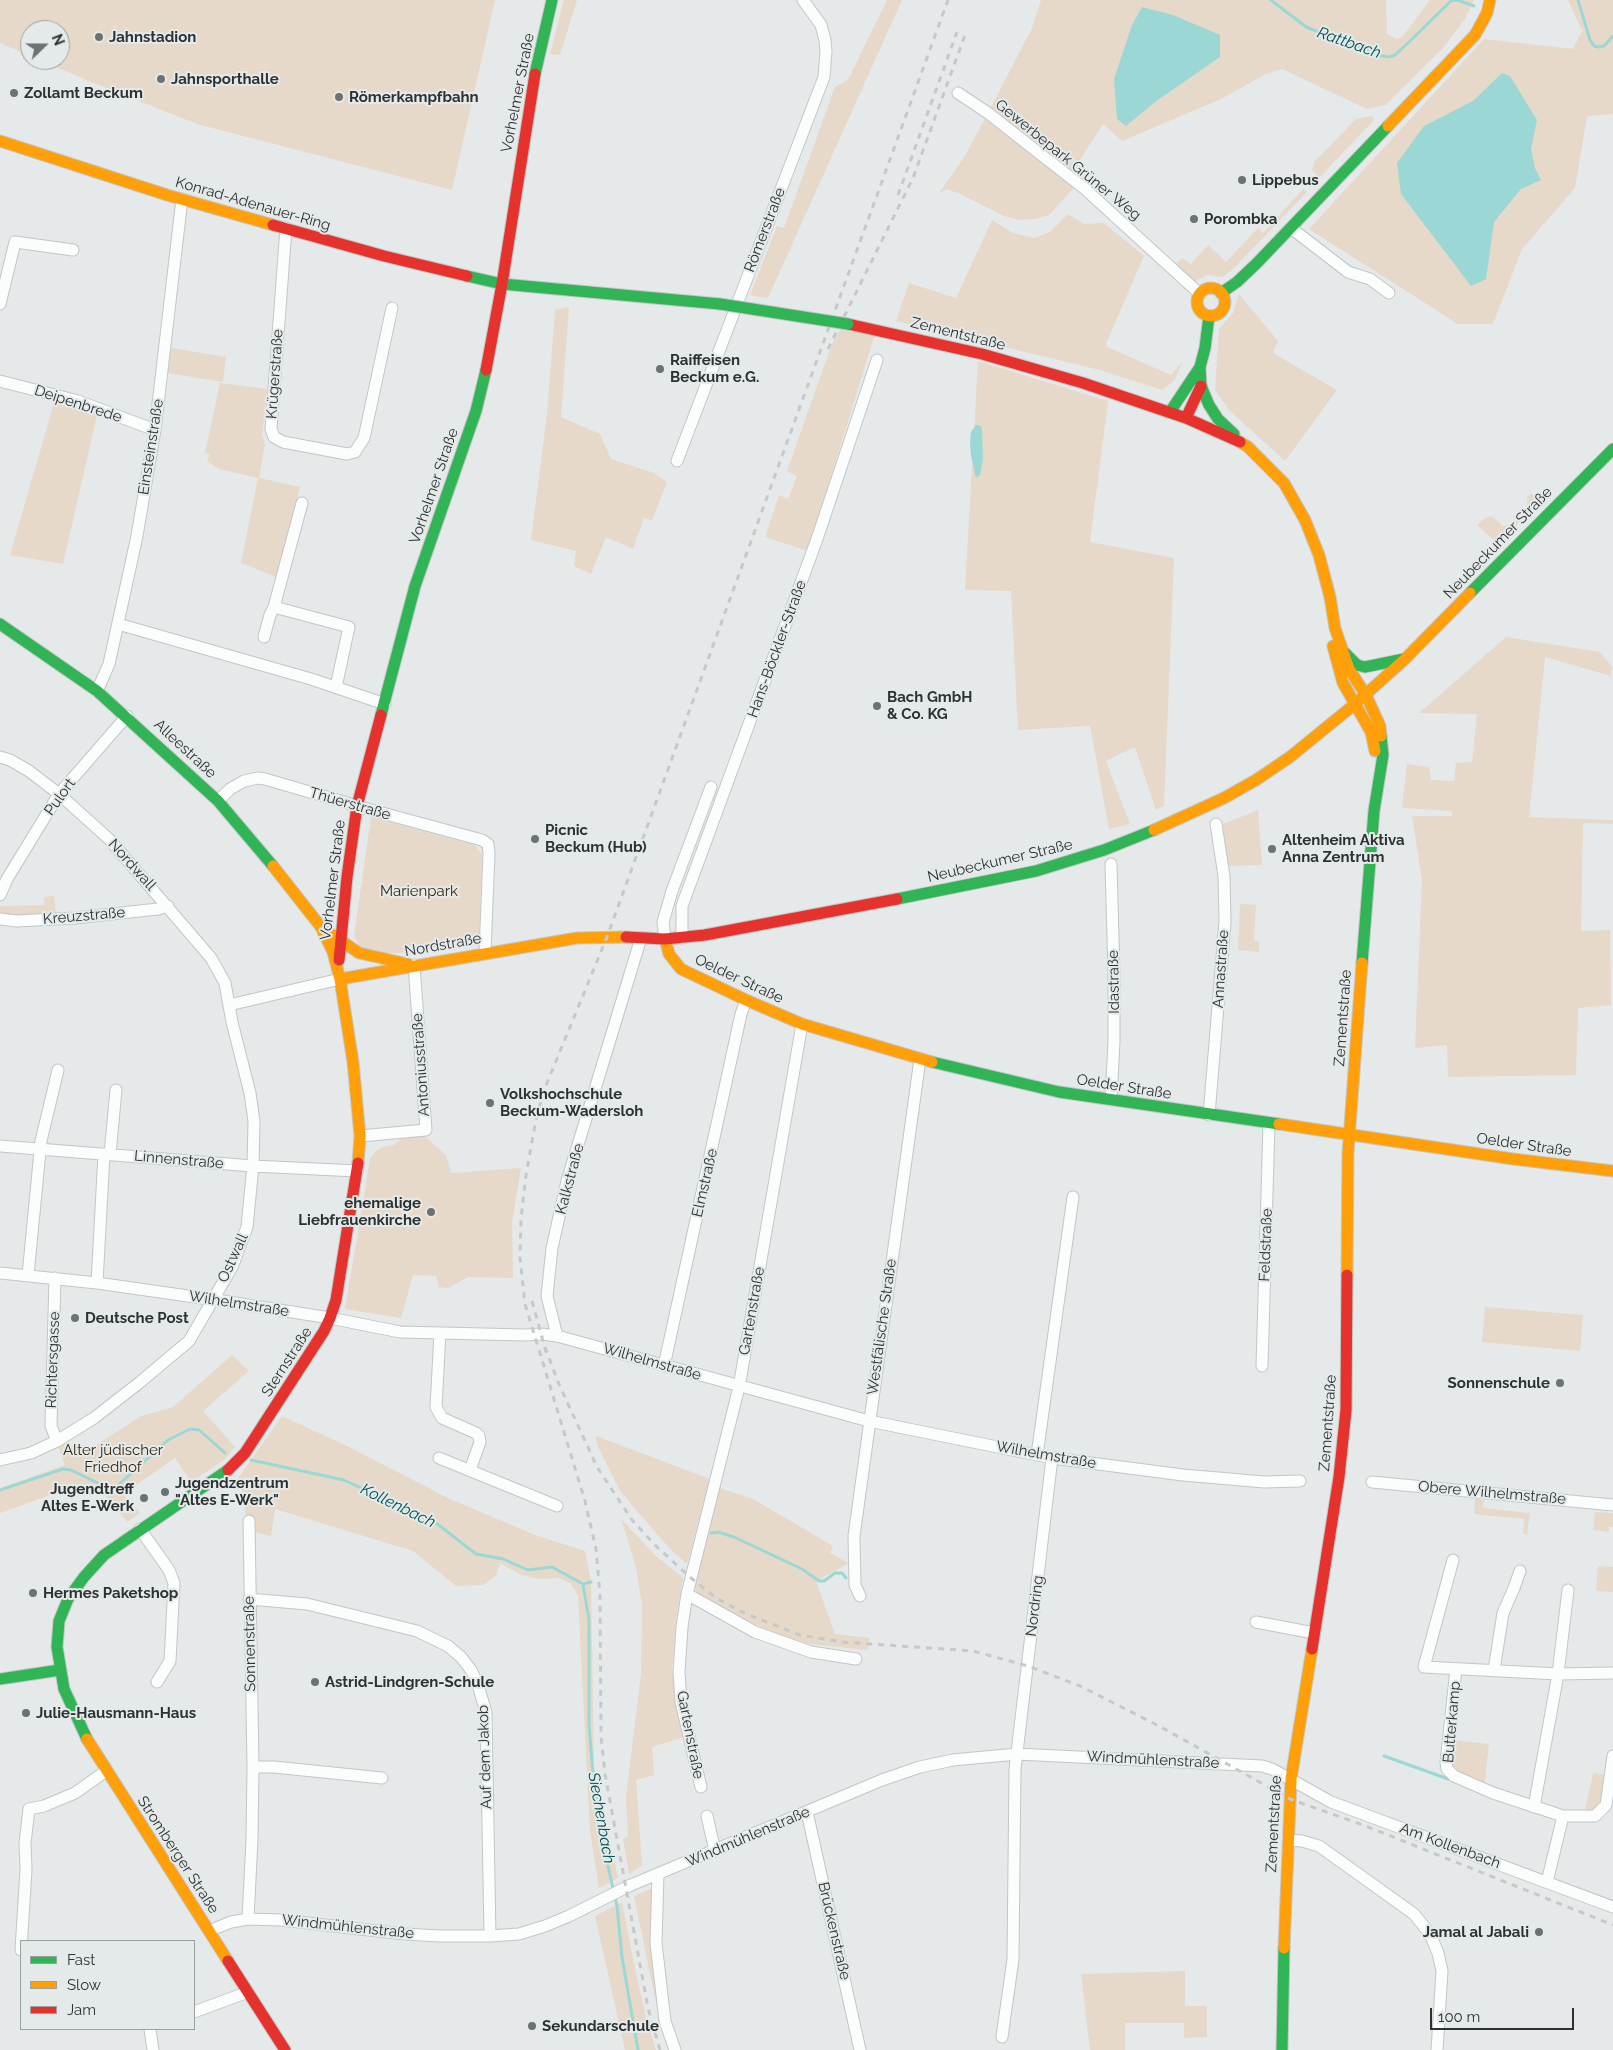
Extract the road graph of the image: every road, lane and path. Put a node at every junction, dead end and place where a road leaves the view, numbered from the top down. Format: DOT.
graph roads {
  1 [pos="552,0"];
  2 [pos="803,0"];
  3 [pos="1490,0"];
  4 [pos="958,93"];
  5 [pos="0,141"];
  6 [pos="182,199"];
  7 [pos="286,228"];
  8 [pos="1291,228"];
  9 [pos="74,250"];
  10 [pos="502,284"];
  11 [pos="1389,293"];
  12 [pos="1200,294"];
  13 [pos="1221,294"];
  14 [pos="0,304"];
  15 [pos="392,308"];
  16 [pos="1210,316"];
  17 [pos="877,360"];
  18 [pos="1200,367"];
  19 [pos="0,381"];
  20 [pos="1202,386"];
  21 [pos="1170,412"];
  22 [pos="1186,418"];
  23 [pos="155,430"];
  24 [pos="1248,447"];
  25 [pos="1613,449"];
  26 [pos="676,461"];
  27 [pos="302,503"];
  28 [pos="1323,570"];
  29 [pos="274,607"];
  30 [pos="0,624"];
  31 [pos="118,624"];
  32 [pos="264,637"];
  33 [pos="1343,651"];
  34 [pos="1405,659"];
  35 [pos="336,687"];
  36 [pos="97,691"];
  37 [pos="1366,695"];
  38 [pos="385,704"];
  39 [pos="1355,704"];
  40 [pos="127,716"];
  41 [pos="0,757"];
  42 [pos="711,787"];
  43 [pos="59,794"];
  44 [pos="1376,794"];
  45 [pos="218,801"];
  46 [pos="357,806"];
  47 [pos="1216,824"];
  48 [pos="1111,864"];
  49 [pos="4,879"];
  50 [pos="0,895"];
  51 [pos="168,906"];
  52 [pos="0,919"];
  53 [pos="321,927"];
  54 [pos="641,938"];
  55 [pos="682,938"];
  56 [pos="665,939"];
  57 [pos="340,940"];
  58 [pos="485,952"];
  59 [pos="414,965"];
  60 [pos="340,979"];
  61 [pos="746,1000"];
  62 [pos="229,1005"];
  63 [pos="802,1024"];
  64 [pos="920,1059"];
  65 [pos="58,1070"];
  66 [pos="116,1090"];
  67 [pos="1111,1100"];
  68 [pos="1209,1115"];
  69 [pos="1269,1124"];
  70 [pos="1350,1135"];
  71 [pos="360,1136"];
  72 [pos="0,1146"];
  73 [pos="40,1148"];
  74 [pos="107,1154"];
  75 [pos="253,1166"];
  76 [pos="357,1171"];
  77 [pos="1613,1171"];
  78 [pos="1073,1197"];
  79 [pos="0,1273"];
  80 [pos="28,1275"];
  81 [pos="55,1278"];
  82 [pos="97,1283"];
  83 [pos="212,1299"];
  84 [pos="330,1318"];
  85 [pos="440,1333"];
  86 [pos="556,1336"];
  87 [pos="664,1366"];
  88 [pos="1262,1366"];
  89 [pos="739,1387"];
  90 [pos="869,1421"];
  91 [pos="57,1442"];
  92 [pos="1037,1455"];
  93 [pos="439,1458"];
  94 [pos="1052,1458"];
  95 [pos="0,1460"];
  96 [pos="470,1470"];
  97 [pos="1300,1481"];
  98 [pos="1372,1482"];
  99 [pos="1613,1505"];
  100 [pos="557,1506"];
  101 [pos="249,1521"];
  102 [pos="140,1529"];
  103 [pos="1453,1560"];
  104 [pos="1520,1571"];
  105 [pos="1568,1590"];
  106 [pos="688,1594"];
  107 [pos="860,1596"];
  108 [pos="249,1599"];
  109 [pos="1256,1622"];
  110 [pos="1314,1633"];
  111 [pos="856,1659"];
  112 [pos="1456,1669"];
  113 [pos="60,1670"];
  114 [pos="1494,1670"];
  115 [pos="1613,1673"];
  116 [pos="1558,1674"];
  117 [pos="0,1679"];
  118 [pos="157,1682"];
  119 [pos="1017,1754"];
  120 [pos="1613,1756"];
  121 [pos="253,1767"];
  122 [pos="106,1771"];
  123 [pos="382,1778"];
  124 [pos="1291,1779"];
  125 [pos="700,1787"];
  126 [pos="1534,1807"];
  127 [pos="807,1812"];
  128 [pos="707,1816"];
  129 [pos="1563,1816"];
  130 [pos="1288,1840"];
  131 [pos="715,1851"];
  132 [pos="658,1874"];
  133 [pos="1547,1882"];
  134 [pos="1613,1907"];
  135 [pos="248,1919"];
  136 [pos="210,1931"];
  137 [pos="490,1936"];
  138 [pos="22,1940"];
  139 [pos="248,1992"];
  140 [pos="195,2012"];
  141 [pos="150,2030"];
  142 [pos="1002,2037"];
  143 [pos="153,2050"];
  144 [pos="285,2050"];
  145 [pos="675,2050"];
  146 [pos="860,2050"];
  147 [pos="1282,2050"];
  148 [pos="1437,2050"];
  1 -- 10 [label="street, Vorhelmer Straße"];
  2 -- 26 [label="street, Römerstraße"];
  3 -- 8 [label="street"];
  4 -- 12 [label="street, Gewerbepark Grüner Weg"];
  5 -- 6 [label="street, Konrad-Adenauer-Ring"];
  6 -- 7 [label="street, Konrad-Adenauer-Ring"];
  6 -- 23 [label="street, Einsteinstraße"];
  7 -- 10 [label="street, Konrad-Adenauer-Ring"];
  7 -- 15 [label="street, Krügerstraße"];
  8 -- 11 [label="street"];
  8 -- 13 [label="street"];
  9 -- 14 [label="street"];
  10 -- 21 [label="street, Zementstraße, bridge"];
  10 -- 38 [label="street, Vorhelmer Straße"];
  12 -- 13 [label="street"];
  12 -- 16 [label="street"];
  13 -- 16 [label="street"];
  16 -- 18 [label="street"];
  17 -- 55 [label="street, Hans-Böckler-Straße"];
  18 -- 20 [label="street"];
  18 -- 21 [label="street"];
  19 -- 23 [label="street, Deipenbrede"];
  20 -- 22 [label="street"];
  20 -- 24 [label="street"];
  21 -- 22 [label="street, Zementstraße"];
  22 -- 24 [label="street, Zementstraße"];
  23 -- 31 [label="street, Einsteinstraße"];
  24 -- 28 [label="street, Zementstraße"];
  25 -- 34 [label="street, Neubeckumer Straße"];
  27 -- 29 [label="street"];
  28 -- 33 [label="street, Zementstraße"];
  28 -- 39 [label="street, Zementstraße"];
  29 -- 32 [label="street"];
  29 -- 35 [label="street"];
  30 -- 36 [label="street, Alleestraße"];
  31 -- 35 [label="street"];
  31 -- 36 [label="street, Einsteinstraße"];
  33 -- 34 [label="street"];
  33 -- 37 [label="street, Zementstraße"];
  34 -- 37 [label="street, Neubeckumer Straße"];
  35 -- 38 [label="street"];
  36 -- 40 [label="street, Alleestraße"];
  37 -- 39 [label="street, Neubeckumer Straße"];
  37 -- 44 [label="street, Zementstraße"];
  38 -- 46 [label="street, Vorhelmer Straße"];
  39 -- 44 [label="street, Zementstraße"];
  39 -- 55 [label="street, Neubeckumer Straße"];
  40 -- 43 [label="street, Pulort"];
  40 -- 45 [label="street, Alleestraße"];
  41 -- 43 [label="street, Nordwall"];
  42 -- 56 [label="street"];
  43 -- 49 [label="street, Pulort"];
  43 -- 51 [label="street, Nordwall"];
  44 -- 70 [label="street, Zementstraße"];
  45 -- 46 [label="street, Thüerstraße"];
  45 -- 53 [label="street, Alleestraße"];
  46 -- 57 [label="street, Vorhelmer Straße"];
  46 -- 58 [label="street, Thüerstraße"];
  47 -- 68 [label="street, Annastraße"];
  48 -- 67 [label="street, Idastraße"];
  49 -- 50 [label="street, Pulort"];
  51 -- 52 [label="street, Kreuzstraße"];
  51 -- 62 [label="street, Nordwall"];
  53 -- 57 [label="street, Alleestraße"];
  53 -- 60 [label="street, Alleestraße"];
  54 -- 56 [label="street, Nordstraße"];
  54 -- 58 [label="street, Nordstraße"];
  54 -- 86 [label="street, Kalkstraße"];
  55 -- 56 [label="street, Neubeckumer Straße"];
  56 -- 61 [label="street, Oelder Straße"];
  57 -- 59 [label="street, Alleestraße"];
  57 -- 60 [label="street, Vorhelmer Straße"];
  58 -- 59 [label="street, Nordstraße"];
  59 -- 60 [label="street, Nordstraße"];
  59 -- 71 [label="street, Antoniusstraße"];
  60 -- 62 [label="street, Nordstraße"];
  60 -- 71 [label="street, Sternstraße"];
  61 -- 63 [label="street, Oelder Straße"];
  61 -- 87 [label="street, Elmstraße"];
  62 -- 75 [label="street, Ostwall"];
  63 -- 64 [label="street, Oelder Straße"];
  63 -- 89 [label="street, Gartenstraße"];
  64 -- 67 [label="street, Oelder Straße"];
  64 -- 90 [label="street, Westfälische Straße"];
  65 -- 73 [label="street"];
  66 -- 74 [label="street"];
  67 -- 68 [label="street, Oelder Straße"];
  68 -- 69 [label="street, Oelder Straße"];
  69 -- 70 [label="street, Oelder Straße"];
  69 -- 88 [label="street, Feldstraße"];
  70 -- 77 [label="street, Oelder Straße"];
  70 -- 110 [label="street, Zementstraße"];
  71 -- 76 [label="street, Sternstraße"];
  72 -- 73 [label="street, Linnenstraße"];
  73 -- 74 [label="street, Linnenstraße"];
  73 -- 80 [label="street"];
  74 -- 75 [label="street, Linnenstraße"];
  74 -- 82 [label="street"];
  75 -- 76 [label="street, Linnenstraße"];
  75 -- 83 [label="street, Ostwall"];
  76 -- 84 [label="street, Sternstraße"];
  78 -- 92 [label="street"];
  79 -- 80 [label="street, Wilhelmstraße"];
  80 -- 81 [label="street, Wilhelmstraße"];
  81 -- 82 [label="street, Wilhelmstraße"];
  81 -- 91 [label="street, Richtersgasse"];
  82 -- 83 [label="street, Wilhelmstraße"];
  83 -- 84 [label="street, Wilhelmstraße"];
  83 -- 91 [label="street, Ostwall"];
  84 -- 85 [label="street, Wilhelmstraße"];
  84 -- 102 [label="street, Sternstraße"];
  85 -- 86 [label="street, Wilhelmstraße"];
  85 -- 96 [label="street"];
  86 -- 87 [label="street, Wilhelmstraße"];
  87 -- 89 [label="street, Wilhelmstraße"];
  89 -- 90 [label="street, Wilhelmstraße"];
  89 -- 106 [label="street, Gartenstraße"];
  90 -- 92 [label="street, Wilhelmstraße"];
  90 -- 107 [label="street, Westfälische Straße"];
  91 -- 95 [label="street, Ostwall"];
  92 -- 94 [label="street, Wilhelmstraße"];
  93 -- 96 [label="street"];
  94 -- 97 [label="street, Wilhelmstraße"];
  94 -- 119 [label="street, Nordring"];
  96 -- 100 [label="street"];
  98 -- 99 [label="street, Obere Wilhelmstraße"];
  101 -- 108 [label="street, Sonnenstraße"];
  102 -- 113 [label="street, Sternstraße"];
  102 -- 118 [label="street"];
  103 -- 112 [label="street, Butterkamp"];
  104 -- 114 [label="street"];
  105 -- 116 [label="street"];
  106 -- 111 [label="street"];
  106 -- 125 [label="street, Gartenstraße"];
  108 -- 121 [label="street, Sonnenstraße"];
  108 -- 137 [label="street, Auf dem Jakob"];
  109 -- 110 [label="street"];
  110 -- 124 [label="street, Zementstraße"];
  112 -- 114 [label="street, Butterkamp"];
  112 -- 126 [label="street, Butterkamp"];
  113 -- 117 [label="street"];
  113 -- 122 [label="street, Stromberger Straße"];
  114 -- 116 [label="street, Butterkamp"];
  115 -- 116 [label="street, Butterkamp"];
  116 -- 126 [label="street"];
  119 -- 124 [label="street, Windmühlenstraße"];
  119 -- 127 [label="street, Windmühlenstraße"];
  119 -- 142 [label="street, Nordring"];
  120 -- 129 [label="street, Butterkamp"];
  121 -- 123 [label="street"];
  121 -- 135 [label="street, Sonnenstraße"];
  122 -- 136 [label="street, Stromberger Straße"];
  122 -- 138 [label="street"];
  124 -- 130 [label="street, Zementstraße"];
  124 -- 133 [label="street, Am Kollenbach"];
  126 -- 129 [label="street, Butterkamp"];
  127 -- 131 [label="street, Windmühlenstraße"];
  127 -- 146 [label="street, Brückenstraße"];
  128 -- 131 [label="street"];
  129 -- 133 [label="street"];
  130 -- 147 [label="street, Zementstraße"];
  130 -- 148 [label="street"];
  131 -- 132 [label="street, Windmühlenstraße"];
  132 -- 137 [label="street, Windmühlenstraße"];
  132 -- 145 [label="street"];
  133 -- 134 [label="street, Am Kollenbach"];
  135 -- 136 [label="street, Windmühlenstraße"];
  135 -- 137 [label="street, Windmühlenstraße"];
  136 -- 139 [label="street, Stromberger Straße"];
  139 -- 140 [label="street"];
  139 -- 144 [label="street, Stromberger Straße"];
  141 -- 143 [label="street"];
}
